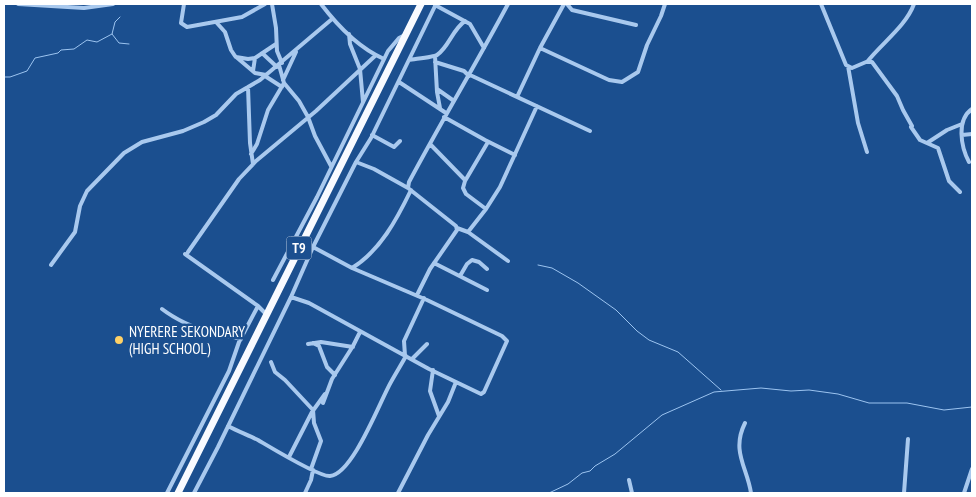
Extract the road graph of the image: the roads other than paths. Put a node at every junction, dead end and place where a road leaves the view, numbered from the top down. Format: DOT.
graph roads {
  1 [pos="18,4"];
  2 [pos="105,4"];
  3 [pos="113,4"];
  4 [pos="184,4"];
  5 [pos="265,4"];
  6 [pos="272,4"];
  7 [pos="321,4"];
  8 [pos="325,4"];
  9 [pos="421,4"];
  10 [pos="435,4"];
  11 [pos="508,4"];
  12 [pos="566,4"];
  13 [pos="665,4"];
  14 [pos="821,4"];
  15 [pos="914,4"];
  16 [pos="326,11"];
  17 [pos="332,18"];
  18 [pos="465,21"];
  19 [pos="216,22"];
  20 [pos="636,25"];
  21 [pos="349,34"];
  22 [pos="405,35"];
  23 [pos="276,44"];
  24 [pos="484,48"];
  25 [pos="540,48"];
  26 [pos="297,50"];
  27 [pos="262,52"];
  28 [pos="376,55"];
  29 [pos="435,56"];
  30 [pos="236,57"];
  31 [pos="255,58"];
  32 [pos="384,59"];
  33 [pos="409,60"];
  34 [pos="435,62"];
  35 [pos="867,62"];
  36 [pos="279,65"];
  37 [pos="848,66"];
  38 [pos="360,69"];
  39 [pos="253,72"];
  40 [pos="265,76"];
  41 [pos="470,76"];
  42 [pos="398,82"];
  43 [pos="283,83"];
  44 [pos="248,87"];
  45 [pos="437,89"];
  46 [pos="517,97"];
  47 [pos="454,101"];
  48 [pos="363,104"];
  49 [pos="537,106"];
  50 [pos="440,108"];
  51 [pos="972,110"];
  52 [pos="445,115"];
  53 [pos="308,117"];
  54 [pos="962,124"];
  55 [pos="590,132"];
  56 [pos="972,134"];
  57 [pos="372,135"];
  58 [pos="962,135"];
  59 [pos="400,141"];
  60 [pos="488,142"];
  61 [pos="927,143"];
  62 [pos="430,144"];
  63 [pos="867,152"];
  64 [pos="251,154"];
  65 [pos="515,155"];
  66 [pos="356,162"];
  67 [pos="969,162"];
  68 [pos="253,164"];
  69 [pos="332,167"];
  70 [pos="466,180"];
  71 [pos="410,189"];
  72 [pos="960,192"];
  73 [pos="486,209"];
  74 [pos="457,228"];
  75 [pos="468,232"];
  76 [pos="312,247"];
  77 [pos="508,261"];
  78 [pos="434,264"];
  79 [pos="51,265"];
  80 [pos="352,268"];
  81 [pos="488,269"];
  82 [pos="460,276"];
  83 [pos="273,280"];
  84 [pos="486,290"];
  85 [pos="417,295"];
  86 [pos="292,297"];
  87 [pos="424,298"];
  88 [pos="258,306"];
  89 [pos="162,308"];
  90 [pos="266,314"];
  91 [pos="360,332"];
  92 [pos="241,340"];
  93 [pos="427,344"];
  94 [pos="353,347"];
  95 [pos="406,356"];
  96 [pos="412,359"];
  97 [pos="271,362"];
  98 [pos="433,370"];
  99 [pos="335,375"];
  100 [pos="456,382"];
  101 [pos="326,393"];
  102 [pos="323,403"];
  103 [pos="313,410"];
  104 [pos="439,416"];
  105 [pos="745,423"];
  106 [pos="228,426"];
  107 [pos="908,439"];
  108 [pos="290,457"];
  109 [pos="972,469"];
  110 [pos="312,470"];
  111 [pos="628,480"];
  112 [pos="306,492"];
  113 [pos="167,493"];
  114 [pos="178,493"];
  115 [pos="194,493"];
  116 [pos="312,493"];
  117 [pos="398,493"];
  118 [pos="632,493"];
  119 [pos="751,493"];
  120 [pos="904,493"];
  121 [pos="964,493"];
  1 -- 2 [label="street"];
  2 -- 3 [label="street"];
  4 -- 19 [label="street"];
  5 -- 19 [label="street"];
  6 -- 23 [label="street"];
  7 -- 16 [label="street"];
  8 -- 16 [label="street"];
  9 -- 22 [label="highway, T9"];
  10 -- 18 [label="street"];
  10 -- 33 [label="street"];
  11 -- 24 [label="street"];
  12 -- 20 [label="street"];
  12 -- 25 [label="street"];
  13 -- 25 [label="street"];
  14 -- 37 [label="street"];
  15 -- 35 [label="street"];
  16 -- 17 [label="street"];
  17 -- 21 [label="street"];
  17 -- 26 [label="street"];
  18 -- 24 [label="street"];
  18 -- 29 [label="street"];
  19 -- 30 [label="street"];
  21 -- 28 [label="street"];
  21 -- 38 [label="street"];
  22 -- 32 [label="street"];
  22 -- 90 [label="highway, T9"];
  23 -- 27 [label="street"];
  23 -- 36 [label="street"];
  24 -- 41 [label="street"];
  25 -- 46 [label="street"];
  26 -- 36 [label="street"];
  26 -- 43 [label="street"];
  27 -- 31 [label="street"];
  27 -- 36 [label="street"];
  28 -- 32 [label="street"];
  28 -- 38 [label="street"];
  29 -- 33 [label="street"];
  29 -- 34 [label="street"];
  30 -- 31 [label="street"];
  30 -- 39 [label="street"];
  31 -- 39 [label="street"];
  32 -- 48 [label="street"];
  33 -- 42 [label="street"];
  34 -- 41 [label="street"];
  34 -- 45 [label="street"];
  35 -- 37 [label="street"];
  35 -- 61 [label="street"];
  36 -- 40 [label="street"];
  36 -- 43 [label="street"];
  37 -- 63 [label="street"];
  38 -- 48 [label="street"];
  38 -- 53 [label="street"];
  39 -- 40 [label="street"];
  40 -- 43 [label="street"];
  40 -- 44 [label="street"];
  41 -- 46 [label="street"];
  41 -- 47 [label="street"];
  42 -- 50 [label="street"];
  42 -- 57 [label="street"];
  43 -- 53 [label="street"];
  43 -- 64 [label="street"];
  44 -- 64 [label="street"];
  44 -- 79 [label="street"];
  45 -- 47 [label="street"];
  45 -- 50 [label="street"];
  46 -- 49 [label="street"];
  47 -- 52 [label="street"];
  48 -- 69 [label="street"];
  49 -- 55 [label="street"];
  49 -- 65 [label="street"];
  50 -- 52 [label="street"];
  51 -- 54 [label="street"];
  52 -- 60 [label="street"];
  52 -- 62 [label="street"];
  53 -- 68 [label="street"];
  53 -- 69 [label="street"];
  54 -- 58 [label="street"];
  54 -- 61 [label="street"];
  56 -- 58 [label="street"];
  57 -- 59 [label="street"];
  57 -- 66 [label="street"];
  58 -- 67 [label="street"];
  60 -- 65 [label="street"];
  60 -- 70 [label="street"];
  61 -- 72 [label="street"];
  62 -- 70 [label="street"];
  62 -- 71 [label="street"];
  64 -- 68 [label="street"];
  65 -- 73 [label="street"];
  66 -- 71 [label="street"];
  66 -- 76 [label="street"];
  68 -- 88 [label="street"];
  69 -- 83 [label="street"];
  70 -- 73 [label="street"];
  71 -- 74 [label="street"];
  71 -- 80 [label="street"];
  73 -- 75 [label="street"];
  74 -- 75 [label="street"];
  74 -- 78 [label="street"];
  75 -- 77 [label="street"];
  76 -- 80 [label="street"];
  76 -- 86 [label="street"];
  78 -- 82 [label="street"];
  78 -- 85 [label="street"];
  80 -- 85 [label="street"];
  81 -- 82 [label="street"];
  82 -- 84 [label="street"];
  85 -- 87 [label="street"];
  86 -- 91 [label="street"];
  86 -- 106 [label="street"];
  87 -- 95 [label="street"];
  87 -- 100 [label="street"];
  88 -- 90 [label="street"];
  88 -- 92 [label="street"];
  89 -- 92 [label="street"];
  90 -- 114 [label="highway, T9"];
  91 -- 94 [label="street"];
  91 -- 95 [label="street"];
  92 -- 113 [label="street"];
  93 -- 96 [label="street"];
  94 -- 99 [label="street"];
  94 -- 99 [label="street"];
  95 -- 96 [label="street"];
  95 -- 110 [label="street"];
  96 -- 98 [label="street"];
  97 -- 103 [label="street"];
  98 -- 100 [label="street"];
  98 -- 104 [label="street"];
  99 -- 101 [label="street"];
  100 -- 104 [label="street"];
  101 -- 102 [label="street"];
  101 -- 103 [label="street"];
  103 -- 108 [label="street"];
  103 -- 110 [label="street"];
  104 -- 117 [label="street"];
  105 -- 119 [label="street"];
  106 -- 108 [label="street"];
  106 -- 115 [label="street"];
  107 -- 120 [label="street"];
  108 -- 110 [label="street"];
  109 -- 121 [label="street"];
  110 -- 112 [label="street"];
  111 -- 118 [label="street"];
  112 -- 116 [label="street"];
}
